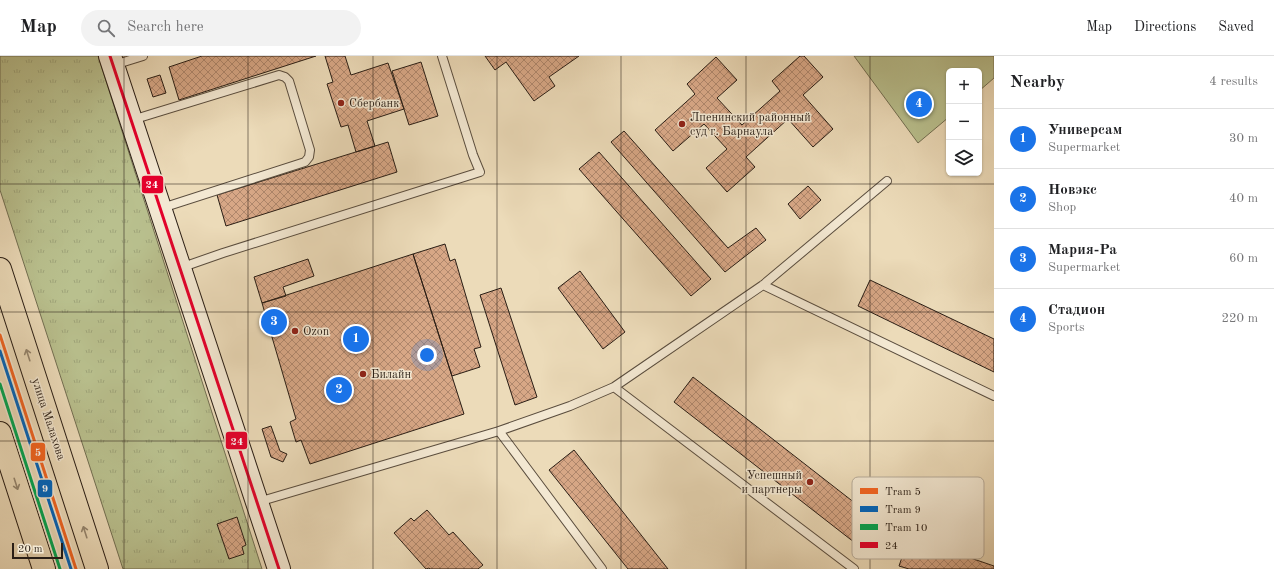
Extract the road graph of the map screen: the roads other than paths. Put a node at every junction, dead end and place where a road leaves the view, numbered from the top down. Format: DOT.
graph roads {
  1 [pos="143,56"];
  2 [pos="442,56"];
  3 [pos="112,61"];
  4 [pos="132,120"];
  5 [pos="887,181"];
  6 [pos="161,209"];
  7 [pos="180,268"];
  8 [pos="0,269"];
  9 [pos="763,285"];
  10 [pos="614,387"];
  11 [pos="994,396"];
  12 [pos="499,431"];
  13 [pos="0,433"];
  14 [pos="257,502"];
  15 [pos="44,569"];
  16 [pos="97,569"];
  17 [pos="278,569"];
  18 [pos="602,569"];
  19 [pos="854,569"];
  1 -- 3 [label="lane"];
  2 -- 7 [label="lane"];
  3 -- 4 [label="street"];
  4 -- 6 [label="street"];
  4 -- 6 [label="lane"];
  5 -- 9 [label="lane"];
  6 -- 7 [label="street"];
  7 -- 14 [label="street"];
  16 -- 8 [label="main road, улица Малахова, one-way"];
  9 -- 10 [label="lane"];
  9 -- 11 [label="lane"];
  10 -- 12 [label="lane"];
  10 -- 19 [label="lane"];
  12 -- 14 [label="lane"];
  12 -- 18 [label="lane"];
  13 -- 15 [label="main road, one-way"];
  14 -- 17 [label="street"];
}
